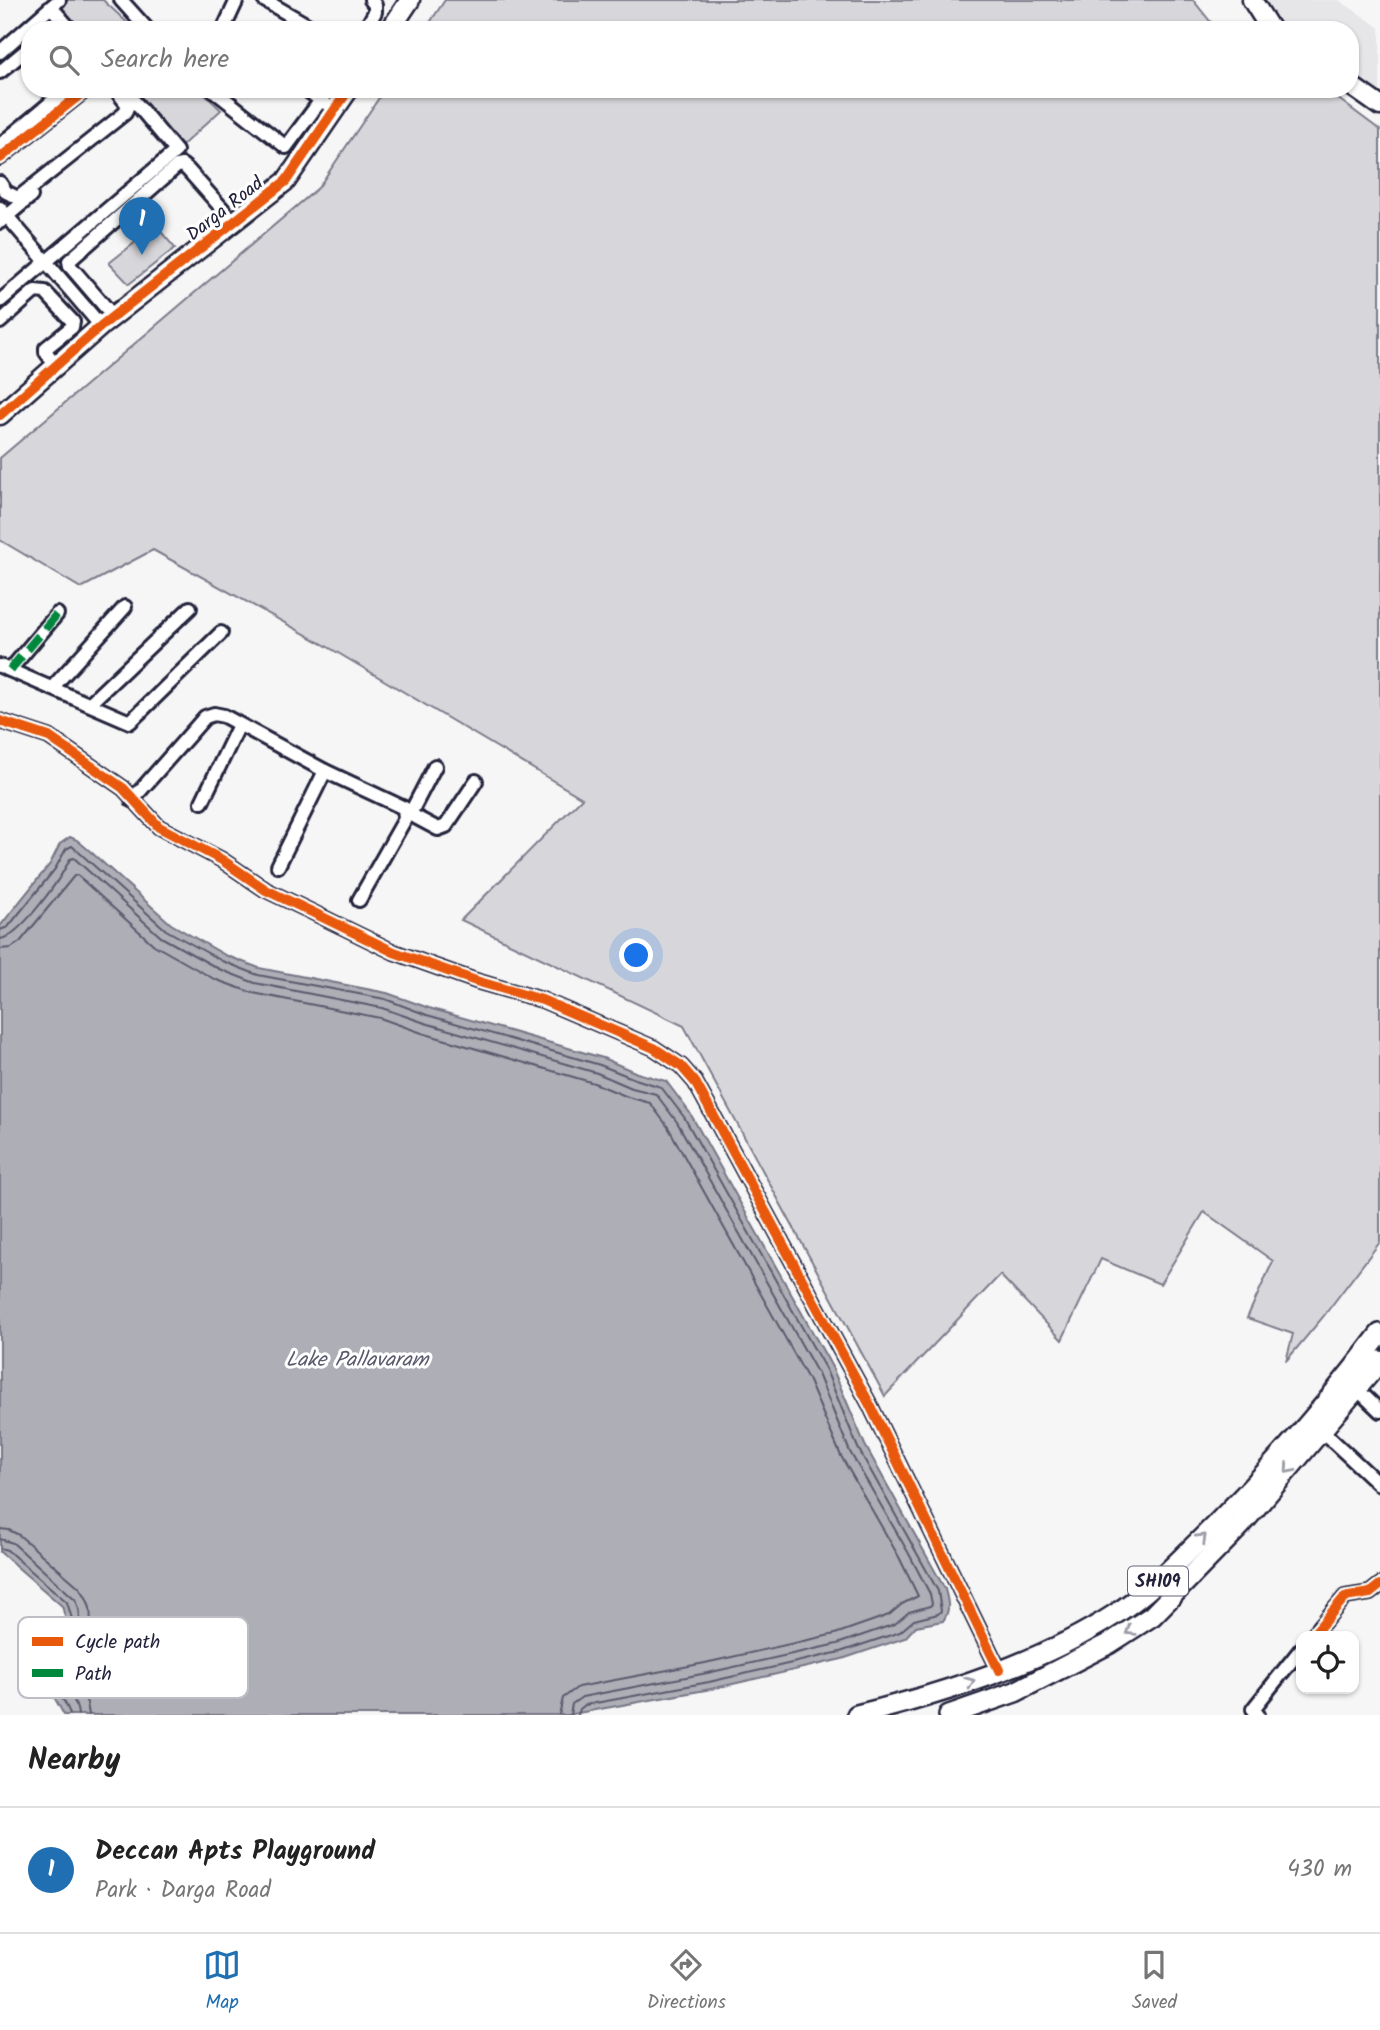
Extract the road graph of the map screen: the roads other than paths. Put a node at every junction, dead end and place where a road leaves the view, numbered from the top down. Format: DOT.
graph roads {
  1 [pos="121,0"];
  2 [pos="237,0"];
  3 [pos="264,0"];
  4 [pos="371,0"];
  5 [pos="410,0"];
  6 [pos="1252,0"];
  7 [pos="55,4"];
  8 [pos="36,21"];
  9 [pos="65,21"];
  10 [pos="140,21"];
  11 [pos="227,21"];
  12 [pos="300,21"];
  13 [pos="370,21"];
  14 [pos="396,21"];
  15 [pos="1265,21"];
  16 [pos="21,34"];
  17 [pos="0,52"];
  18 [pos="21,54"];
  19 [pos="0,72"];
  20 [pos="1359,91"];
  21 [pos="49,98"];
  22 [pos="56,98"];
  23 [pos="76,98"];
  24 [pos="122,98"];
  25 [pos="131,98"];
  26 [pos="223,98"];
  27 [pos="319,98"];
  28 [pos="336,98"];
  29 [pos="328,104"];
  30 [pos="138,106"];
  31 [pos="1380,106"];
  32 [pos="0,138"];
  33 [pos="0,145"];
  34 [pos="0,158"];
  35 [pos="1,186"];
  36 [pos="2,216"];
  37 [pos="234,222"];
  38 [pos="46,262"];
  39 [pos="0,300"];
  40 [pos="107,321"];
  41 [pos="0,322"];
  42 [pos="56,366"];
  43 [pos="0,414"];
  44 [pos="125,607"];
  45 [pos="190,608"];
  46 [pos="57,614"];
  47 [pos="221,633"];
  48 [pos="5,668"];
  49 [pos="52,688"];
  50 [pos="89,704"];
  51 [pos="0,721"];
  52 [pos="239,725"];
  53 [pos="435,766"];
  54 [pos="325,771"];
  55 [pos="476,781"];
  56 [pos="132,800"];
  57 [pos="202,802"];
  58 [pos="408,813"];
  59 [pos="278,866"];
  60 [pos="359,900"];
  61 [pos="1380,1334"];
  62 [pos="1380,1361"];
  63 [pos="1357,1389"];
  64 [pos="1380,1411"];
  65 [pos="1322,1431"];
  66 [pos="1380,1485"];
  67 [pos="1380,1585"];
  68 [pos="1316,1631"];
  69 [pos="1296,1655"];
  70 [pos="999,1670"];
  71 [pos="858,1715"];
  72 [pos="949,1715"];
  73 [pos="1258,1715"];
  1 -- 10 [label="street"];
  2 -- 11 [label="street"];
  3 -- 12 [label="street"];
  4 -- 13 [label="street"];
  5 -- 14 [label="street"];
  6 -- 15 [label="street"];
  7 -- 8 [label="street"];
  7 -- 9 [label="street"];
  16 -- 17 [label="street"];
  18 -- 19 [label="street"];
  20 -- 31 [label="street"];
  21 -- 32 [label="street"];
  22 -- 33 [label="street"];
  23 -- 34 [label="street"];
  24 -- 35 [label="street"];
  25 -- 30 [label="street"];
  26 -- 29 [label="street"];
  27 -- 29 [label="street"];
  28 -- 29 [label="street, Darga Road"];
  29 -- 37 [label="street, Darga Road"];
  30 -- 36 [label="street"];
  30 -- 38 [label="street"];
  36 -- 38 [label="street"];
  37 -- 40 [label="street, Darga Road"];
  37 -- 40 [label="street"];
  38 -- 39 [label="street"];
  38 -- 40 [label="street"];
  40 -- 42 [label="street, Darga Road"];
  41 -- 42 [label="street"];
  42 -- 43 [label="street, Darga Road"];
  44 -- 49 [label="street"];
  45 -- 50 [label="street"];
  46 -- 48 [label="street"];
  47 -- 50 [label="street"];
  48 -- 49 [label="street"];
  49 -- 50 [label="street"];
  51 -- 56 [label="street"];
  52 -- 54 [label="street"];
  52 -- 56 [label="street"];
  52 -- 57 [label="street"];
  53 -- 58 [label="street"];
  54 -- 58 [label="street"];
  54 -- 59 [label="street"];
  55 -- 58 [label="street"];
  56 -- 70 [label="street"];
  58 -- 60 [label="street"];
  70 -- 61 [label="main road, SH109, one-way"];
  62 -- 63 [label="main road, SH109"];
  63 -- 64 [label="street"];
  63 -- 65 [label="main road, SH109"];
  65 -- 66 [label="street"];
  65 -- 72 [label="main road, SH109, one-way"];
  67 -- 68 [label="street"];
  69 -- 73 [label="street"];
  71 -- 70 [label="main road, SH109, one-way"];
}
